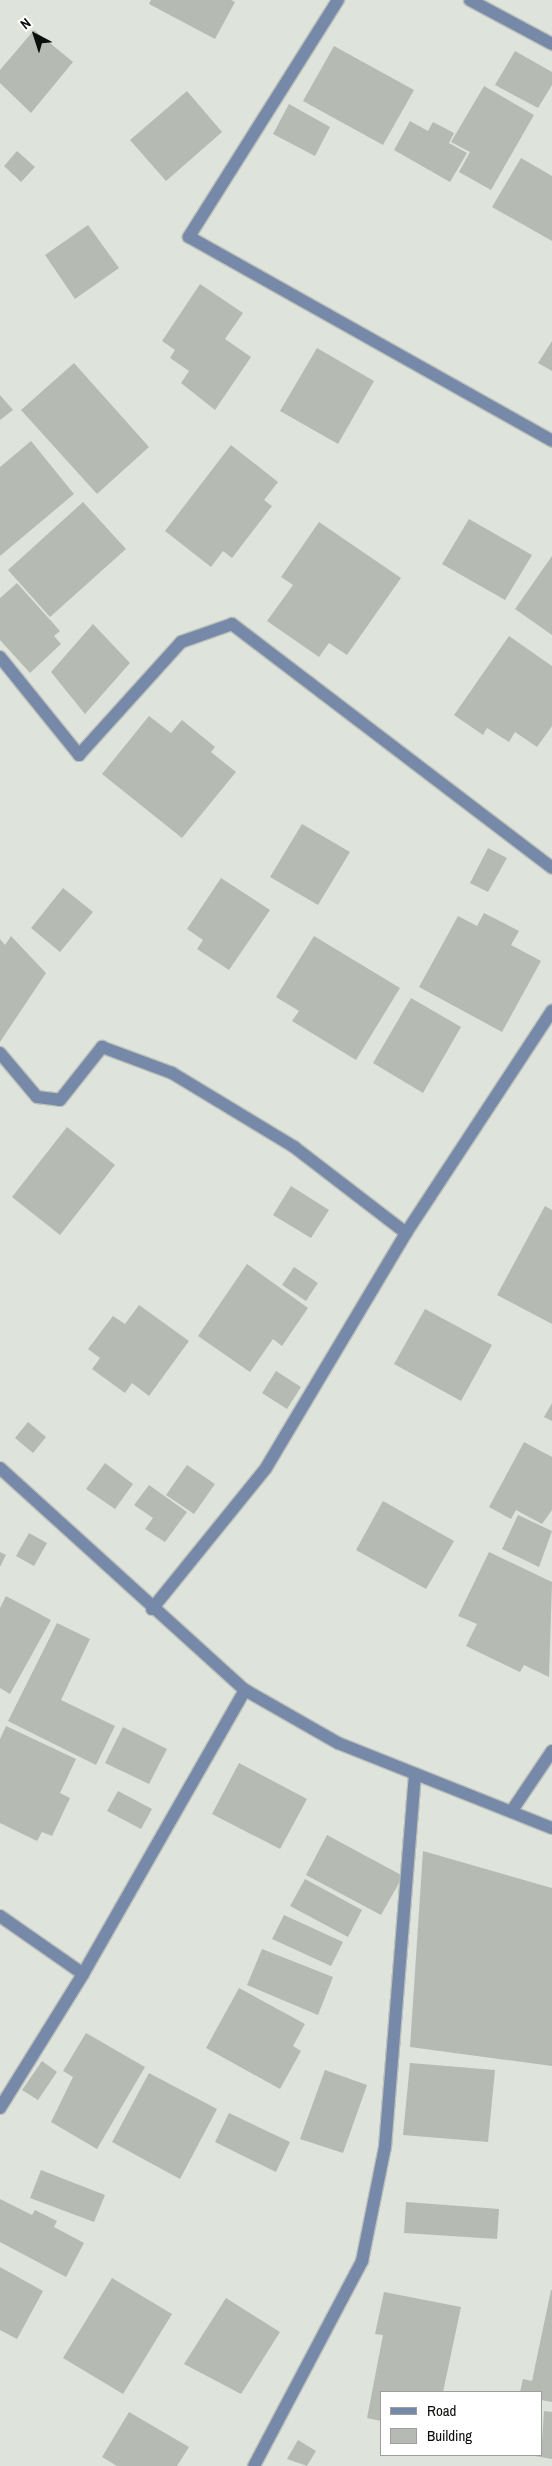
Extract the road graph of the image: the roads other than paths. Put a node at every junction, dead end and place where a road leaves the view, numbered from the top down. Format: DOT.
graph roads {
  1 [pos="338,0"];
  2 [pos="470,0"];
  3 [pos="552,44"];
  4 [pos="552,441"];
  5 [pos="0,657"];
  6 [pos="552,868"];
  7 [pos="552,1011"];
  8 [pos="0,1053"];
  9 [pos="406,1233"];
  10 [pos="0,1468"];
  11 [pos="152,1610"];
  12 [pos="245,1690"];
  13 [pos="552,1751"];
  14 [pos="415,1777"];
  15 [pos="513,1809"];
  16 [pos="552,1828"];
  17 [pos="0,1916"];
  18 [pos="83,1974"];
  19 [pos="0,2108"];
  20 [pos="254,2466"];
  1 -- 4 [label="street"];
  2 -- 3 [label="street"];
  5 -- 6 [label="street"];
  7 -- 9 [label="street"];
  8 -- 9 [label="street"];
  9 -- 11 [label="street"];
  10 -- 11 [label="street"];
  11 -- 12 [label="street"];
  12 -- 14 [label="street"];
  12 -- 18 [label="street"];
  13 -- 15 [label="street"];
  14 -- 15 [label="street"];
  14 -- 20 [label="street"];
  15 -- 16 [label="street"];
  17 -- 18 [label="street"];
  18 -- 19 [label="street"];
}
